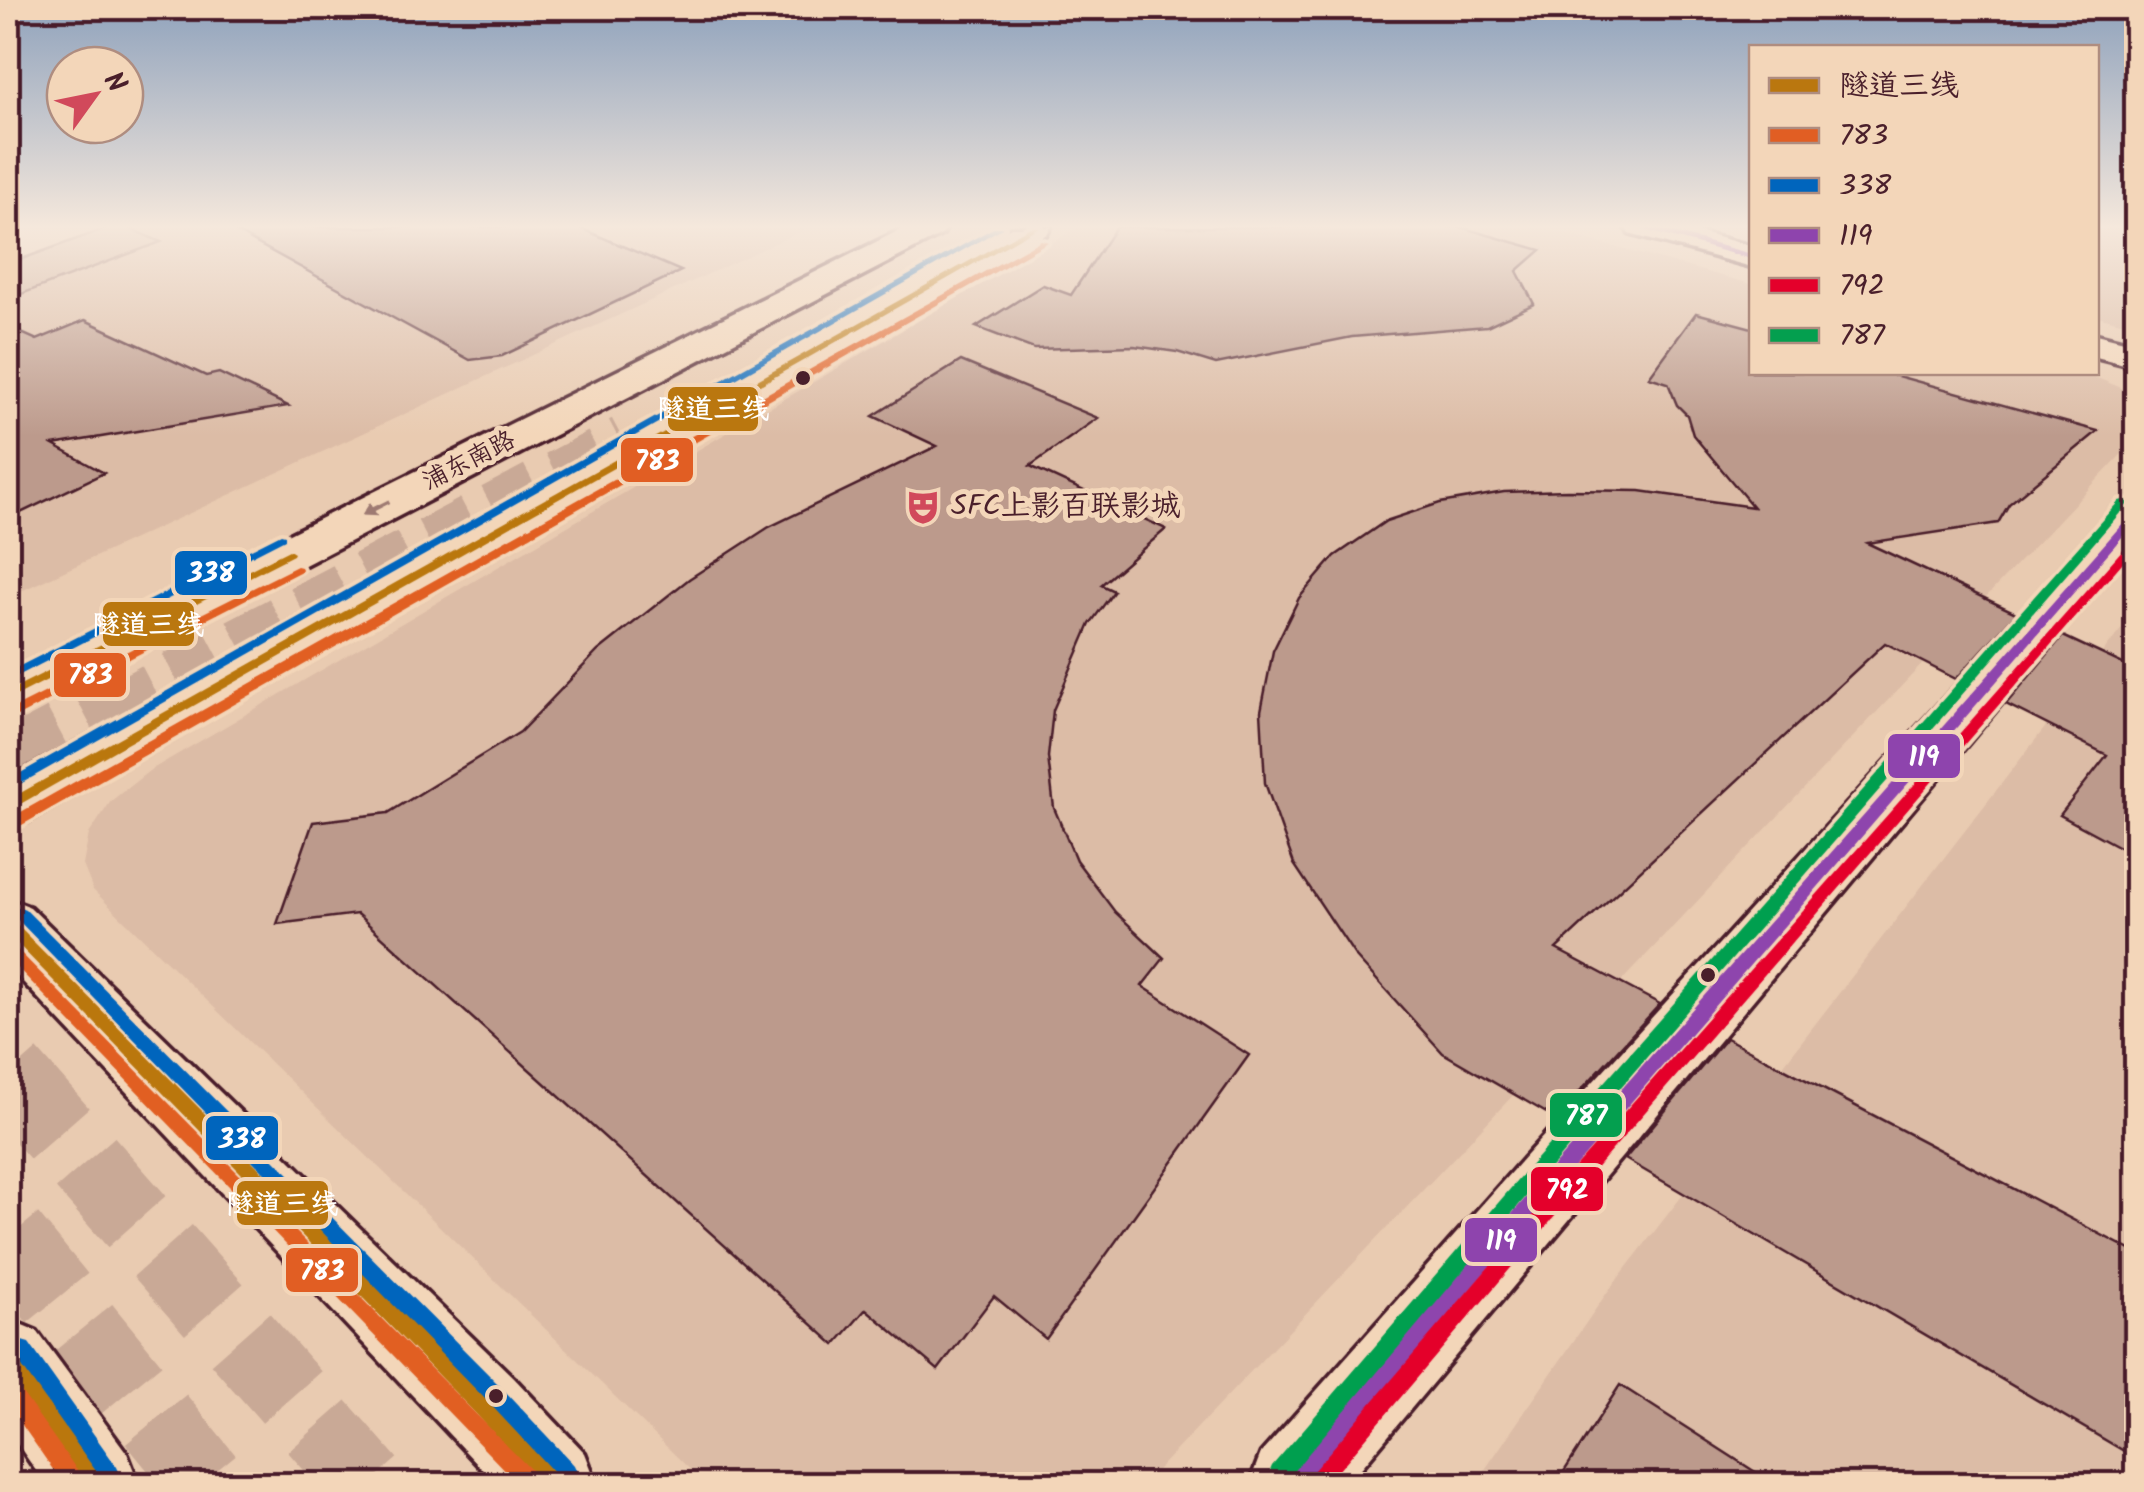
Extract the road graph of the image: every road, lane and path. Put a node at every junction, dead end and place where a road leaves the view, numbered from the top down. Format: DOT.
graph roads {
  1 [pos="797,297"];
  2 [pos="825,297"];
  3 [pos="891,297"];
  4 [pos="911,297"];
  5 [pos="2099,346"];
  6 [pos="2136,356"];
  7 [pos="2136,515"];
  8 [pos="8,696"];
  9 [pos="8,806"];
  10 [pos="8,924"];
  11 [pos="8,1360"];
  12 [pos="96,1484"];
  13 [pos="554,1484"];
  14 [pos="1292,1484"];
  1 -- 8 [label="main road, 浦东南路, one-way"];
  2 -- 3 [label="main road, 浦东南路"];
  4 -- 9 [label="main road, 浦东南路"];
  5 -- 6 [label="main road"];
  7 -- 14 [label="main road"];
  10 -- 13 [label="main road"];
  11 -- 12 [label="main road"];
}
